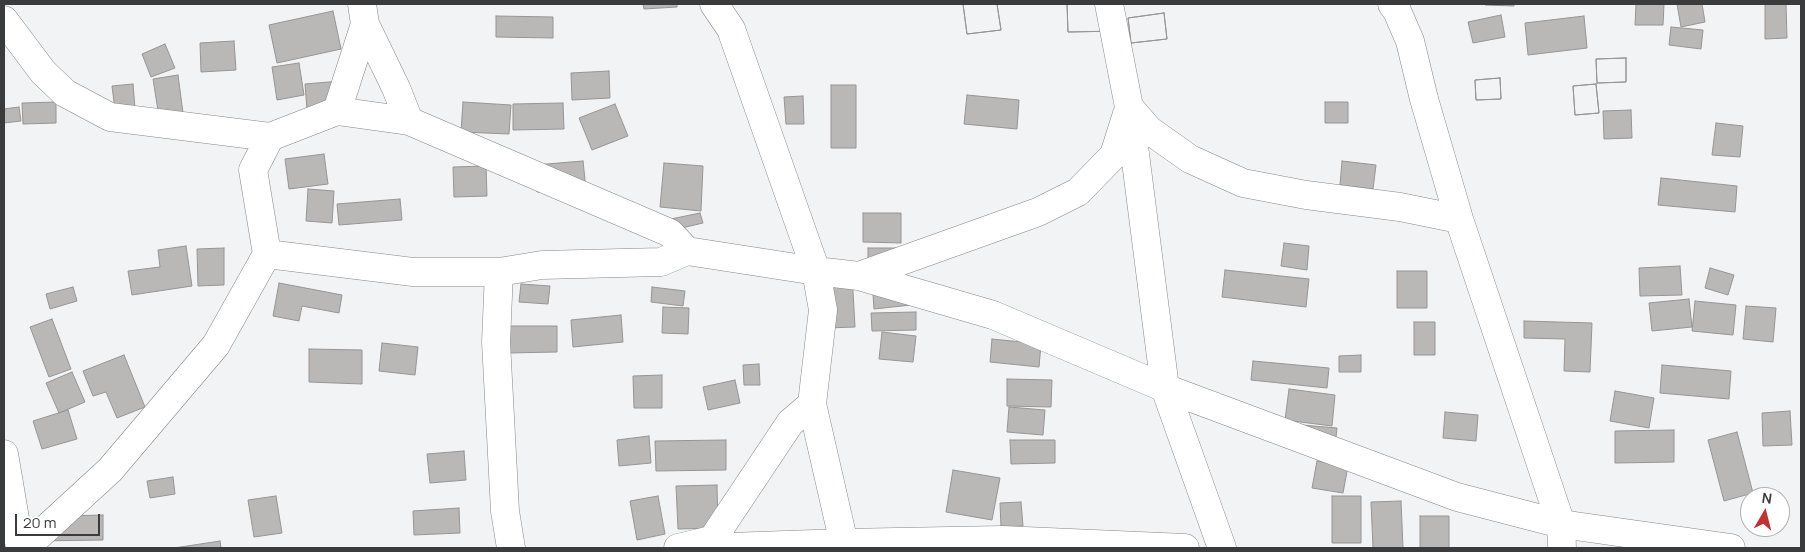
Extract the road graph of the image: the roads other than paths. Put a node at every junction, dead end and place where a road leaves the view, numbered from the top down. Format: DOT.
graph roads {
  1 [pos="714,4"];
  2 [pos="1108,4"];
  3 [pos="1392,4"];
  4 [pos="363,14"];
  5 [pos="4,20"];
  6 [pos="1129,107"];
  7 [pos="337,111"];
  8 [pos="409,121"];
  9 [pos="270,137"];
  10 [pos="1459,219"];
  11 [pos="687,251"];
  12 [pos="266,254"];
  13 [pos="816,271"];
  14 [pos="499,272"];
  15 [pos="859,276"];
  16 [pos="1165,388"];
  17 [pos="812,404"];
  18 [pos="4,454"];
  19 [pos="1561,536"];
  20 [pos="712,540"];
  21 [pos="844,546"];
  22 [pos="20,548"];
  23 [pos="25,548"];
  24 [pos="511,548"];
  25 [pos="678,548"];
  26 [pos="1185,548"];
  27 [pos="1222,548"];
  28 [pos="1731,548"];
  1 -- 13 [label="street"];
  2 -- 6 [label="street"];
  3 -- 10 [label="street"];
  4 -- 7 [label="street"];
  4 -- 8 [label="street"];
  5 -- 9 [label="street"];
  6 -- 10 [label="street"];
  6 -- 15 [label="street"];
  6 -- 16 [label="street"];
  7 -- 8 [label="street"];
  7 -- 9 [label="street"];
  8 -- 11 [label="street"];
  9 -- 12 [label="street"];
  10 -- 19 [label="street"];
  11 -- 13 [label="street"];
  11 -- 14 [label="street"];
  12 -- 14 [label="street"];
  12 -- 23 [label="street"];
  13 -- 15 [label="street"];
  13 -- 17 [label="street"];
  14 -- 24 [label="street"];
  15 -- 16 [label="street"];
  16 -- 19 [label="street"];
  16 -- 27 [label="street"];
  17 -- 20 [label="street"];
  17 -- 21 [label="street"];
  18 -- 22 [label="street"];
  19 -- 28 [label="street"];
  20 -- 21 [label="street"];
  20 -- 25 [label="street"];
  21 -- 26 [label="street"];
}
